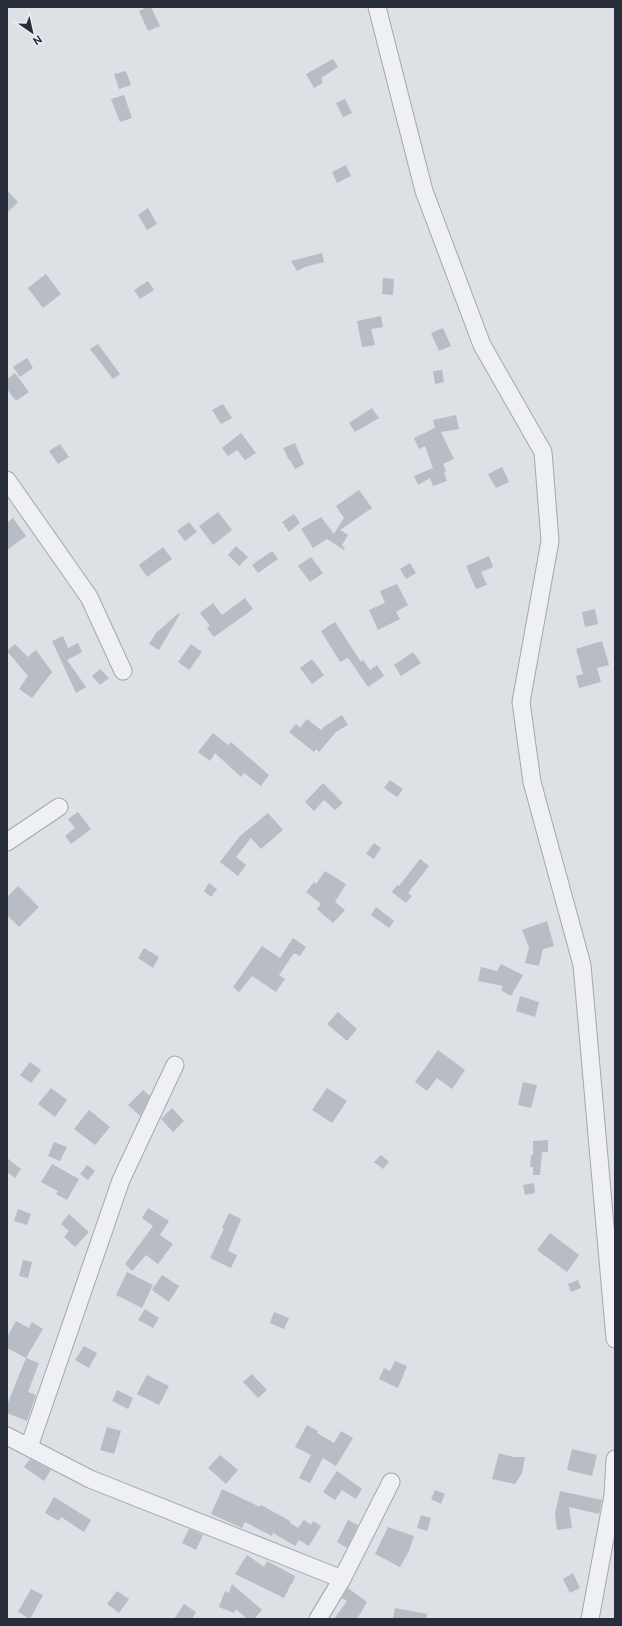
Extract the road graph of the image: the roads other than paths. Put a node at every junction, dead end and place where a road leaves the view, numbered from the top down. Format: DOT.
graph roads {
  1 [pos="377,7"];
  2 [pos="7,480"];
  3 [pos="123,671"];
  4 [pos="59,808"];
  5 [pos="7,842"];
  6 [pos="175,1066"];
  7 [pos="615,1340"];
  8 [pos="7,1436"];
  9 [pos="29,1447"];
  10 [pos="615,1459"];
  11 [pos="615,1464"];
  12 [pos="391,1482"];
  13 [pos="342,1578"];
  14 [pos="318,1619"];
  15 [pos="590,1619"];
  1 -- 7 [label="street"];
  2 -- 3 [label="street"];
  4 -- 5 [label="street"];
  6 -- 9 [label="street"];
  8 -- 9 [label="street"];
  9 -- 13 [label="street"];
  10 -- 11 [label="street"];
  11 -- 15 [label="street"];
  12 -- 13 [label="street"];
  13 -- 14 [label="street"];
}
